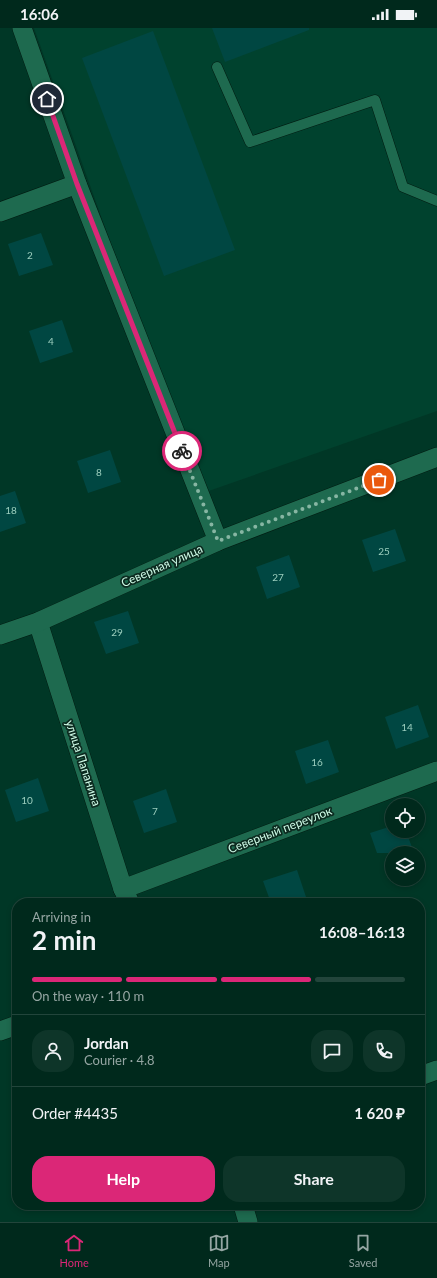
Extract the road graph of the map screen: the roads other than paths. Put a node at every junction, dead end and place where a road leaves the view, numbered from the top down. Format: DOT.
graph roads {
  1 [pos="22,28"];
  2 [pos="217,67"];
  3 [pos="77,184"];
  4 [pos="437,201"];
  5 [pos="0,212"];
  6 [pos="437,457"];
  7 [pos="218,541"];
  8 [pos="38,622"];
  9 [pos="0,635"];
  10 [pos="437,771"];
  11 [pos="126,896"];
  12 [pos="12,1027"];
  13 [pos="0,1031"];
  14 [pos="437,1070"];
  15 [pos="425,1074"];
  16 [pos="244,1210"];
  17 [pos="248,1222"];
  1 -- 3 [label="street"];
  2 -- 4 [label="lane"];
  3 -- 5 [label="street"];
  3 -- 7 [label="street"];
  6 -- 7 [label="street, Северная улица"];
  7 -- 8 [label="street, Северная улица"];
  8 -- 9 [label="street, Северная улица"];
  8 -- 11 [label="street, улица Папанина"];
  10 -- 11 [label="street, Северный переулок"];
  12 -- 13 [label="street"];
  14 -- 15 [label="street"];
  16 -- 17 [label="street"];
}
